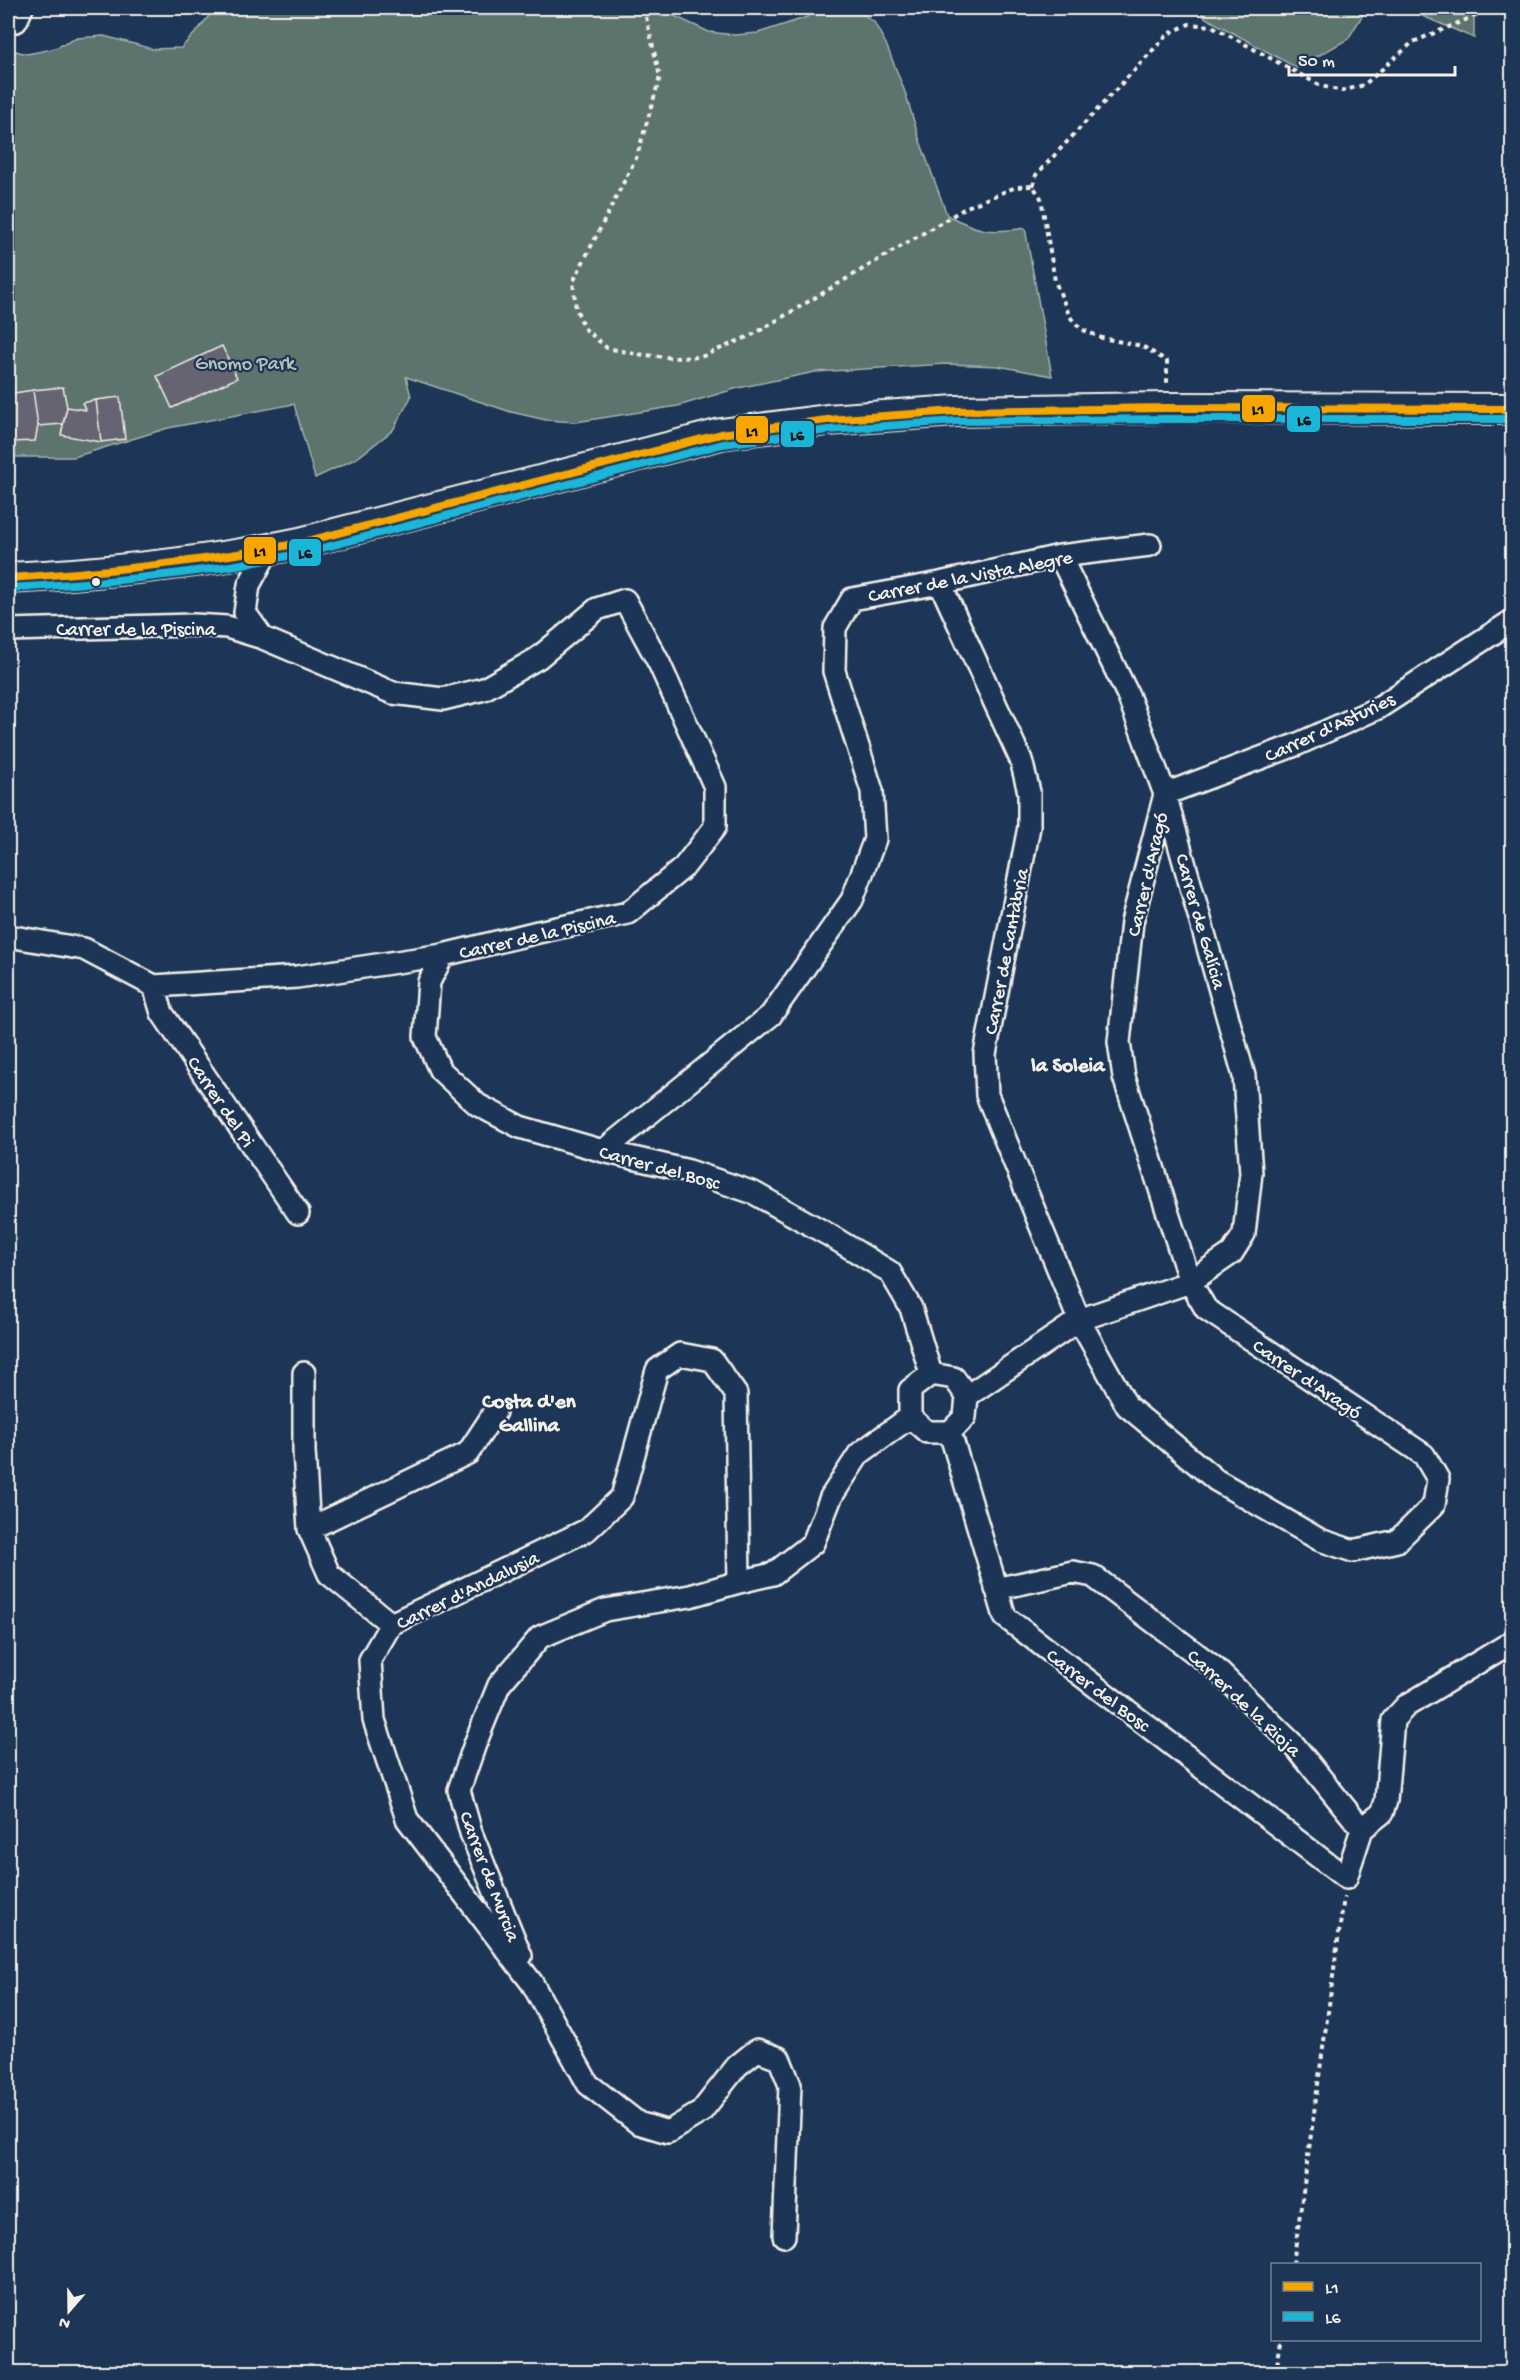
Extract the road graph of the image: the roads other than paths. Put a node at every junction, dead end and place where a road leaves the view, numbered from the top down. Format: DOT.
graph roads {
  1 [pos="1512,409"];
  2 [pos="1150,545"];
  3 [pos="268,550"];
  4 [pos="1060,556"];
  5 [pos="8,578"];
  6 [pos="940,583"];
  7 [pos="1512,621"];
  8 [pos="8,630"];
  9 [pos="263,638"];
  10 [pos="1165,794"];
  11 [pos="8,936"];
  12 [pos="443,955"];
  13 [pos="154,986"];
  14 [pos="603,1151"];
  15 [pos="298,1213"];
  16 [pos="1190,1282"];
  17 [pos="1079,1320"];
  18 [pos="304,1373"];
  19 [pos="931,1374"];
  20 [pos="967,1396"];
  21 [pos="495,1412"];
  22 [pos="910,1417"];
  23 [pos="950,1432"];
  24 [pos="309,1529"];
  25 [pos="739,1582"];
  26 [pos="996,1589"];
  27 [pos="391,1624"];
  28 [pos="1512,1642"];
  29 [pos="1362,1829"];
  30 [pos="532,1983"];
  31 [pos="784,2236"];
  1 -- 3 [label="main road"];
  2 -- 4 [label="street, Carrer de la Vista Alegre"];
  3 -- 5 [label="main road"];
  3 -- 9 [label="street, Carrer de la Piscina"];
  4 -- 6 [label="street, Carrer de la Vista Alegre"];
  4 -- 10 [label="street, Carrer de Galícia"];
  6 -- 14 [label="street, Carrer de la Vista Alegre"];
  6 -- 17 [label="street, Carrer de Cantàbria"];
  7 -- 10 [label="street, Carrer d'Asturies"];
  8 -- 9 [label="street, Carrer de la Piscina"];
  9 -- 12 [label="street, Carrer de la Piscina"];
  10 -- 16 [label="street, Carrer d'Aragó"];
  10 -- 16 [label="street, Carrer de Galícia"];
  11 -- 13 [label="street"];
  12 -- 13 [label="street, Carrer de la Piscina"];
  12 -- 14 [label="street, Carrer del Bosc"];
  13 -- 15 [label="street, Carrer del Pi"];
  14 -- 19 [label="street, Carrer del Bosc"];
  16 -- 17 [label="street, Carrer de Galícia"];
  16 -- 17 [label="street, Carrer d'Aragó"];
  17 -- 20 [label="street, Carrer de Galícia"];
  18 -- 24 [label="street"];
  19 -- 20 [label="street"];
  19 -- 22 [label="street"];
  20 -- 23 [label="street"];
  21 -- 24 [label="street"];
  22 -- 23 [label="street"];
  22 -- 25 [label="street"];
  23 -- 26 [label="street, Carrer del Bosc"];
  24 -- 27 [label="street"];
  25 -- 27 [label="street, Carrer d'Andalusia"];
  25 -- 30 [label="street, Carrer de Murcia"];
  26 -- 29 [label="street, Carrer de la Rioja"];
  26 -- 29 [label="street, Carrer del Bosc"];
  27 -- 30 [label="street, Carrer d'Andalusia"];
  28 -- 29 [label="street"];
  30 -- 31 [label="street, Carrer d'Andalusia"];
}
